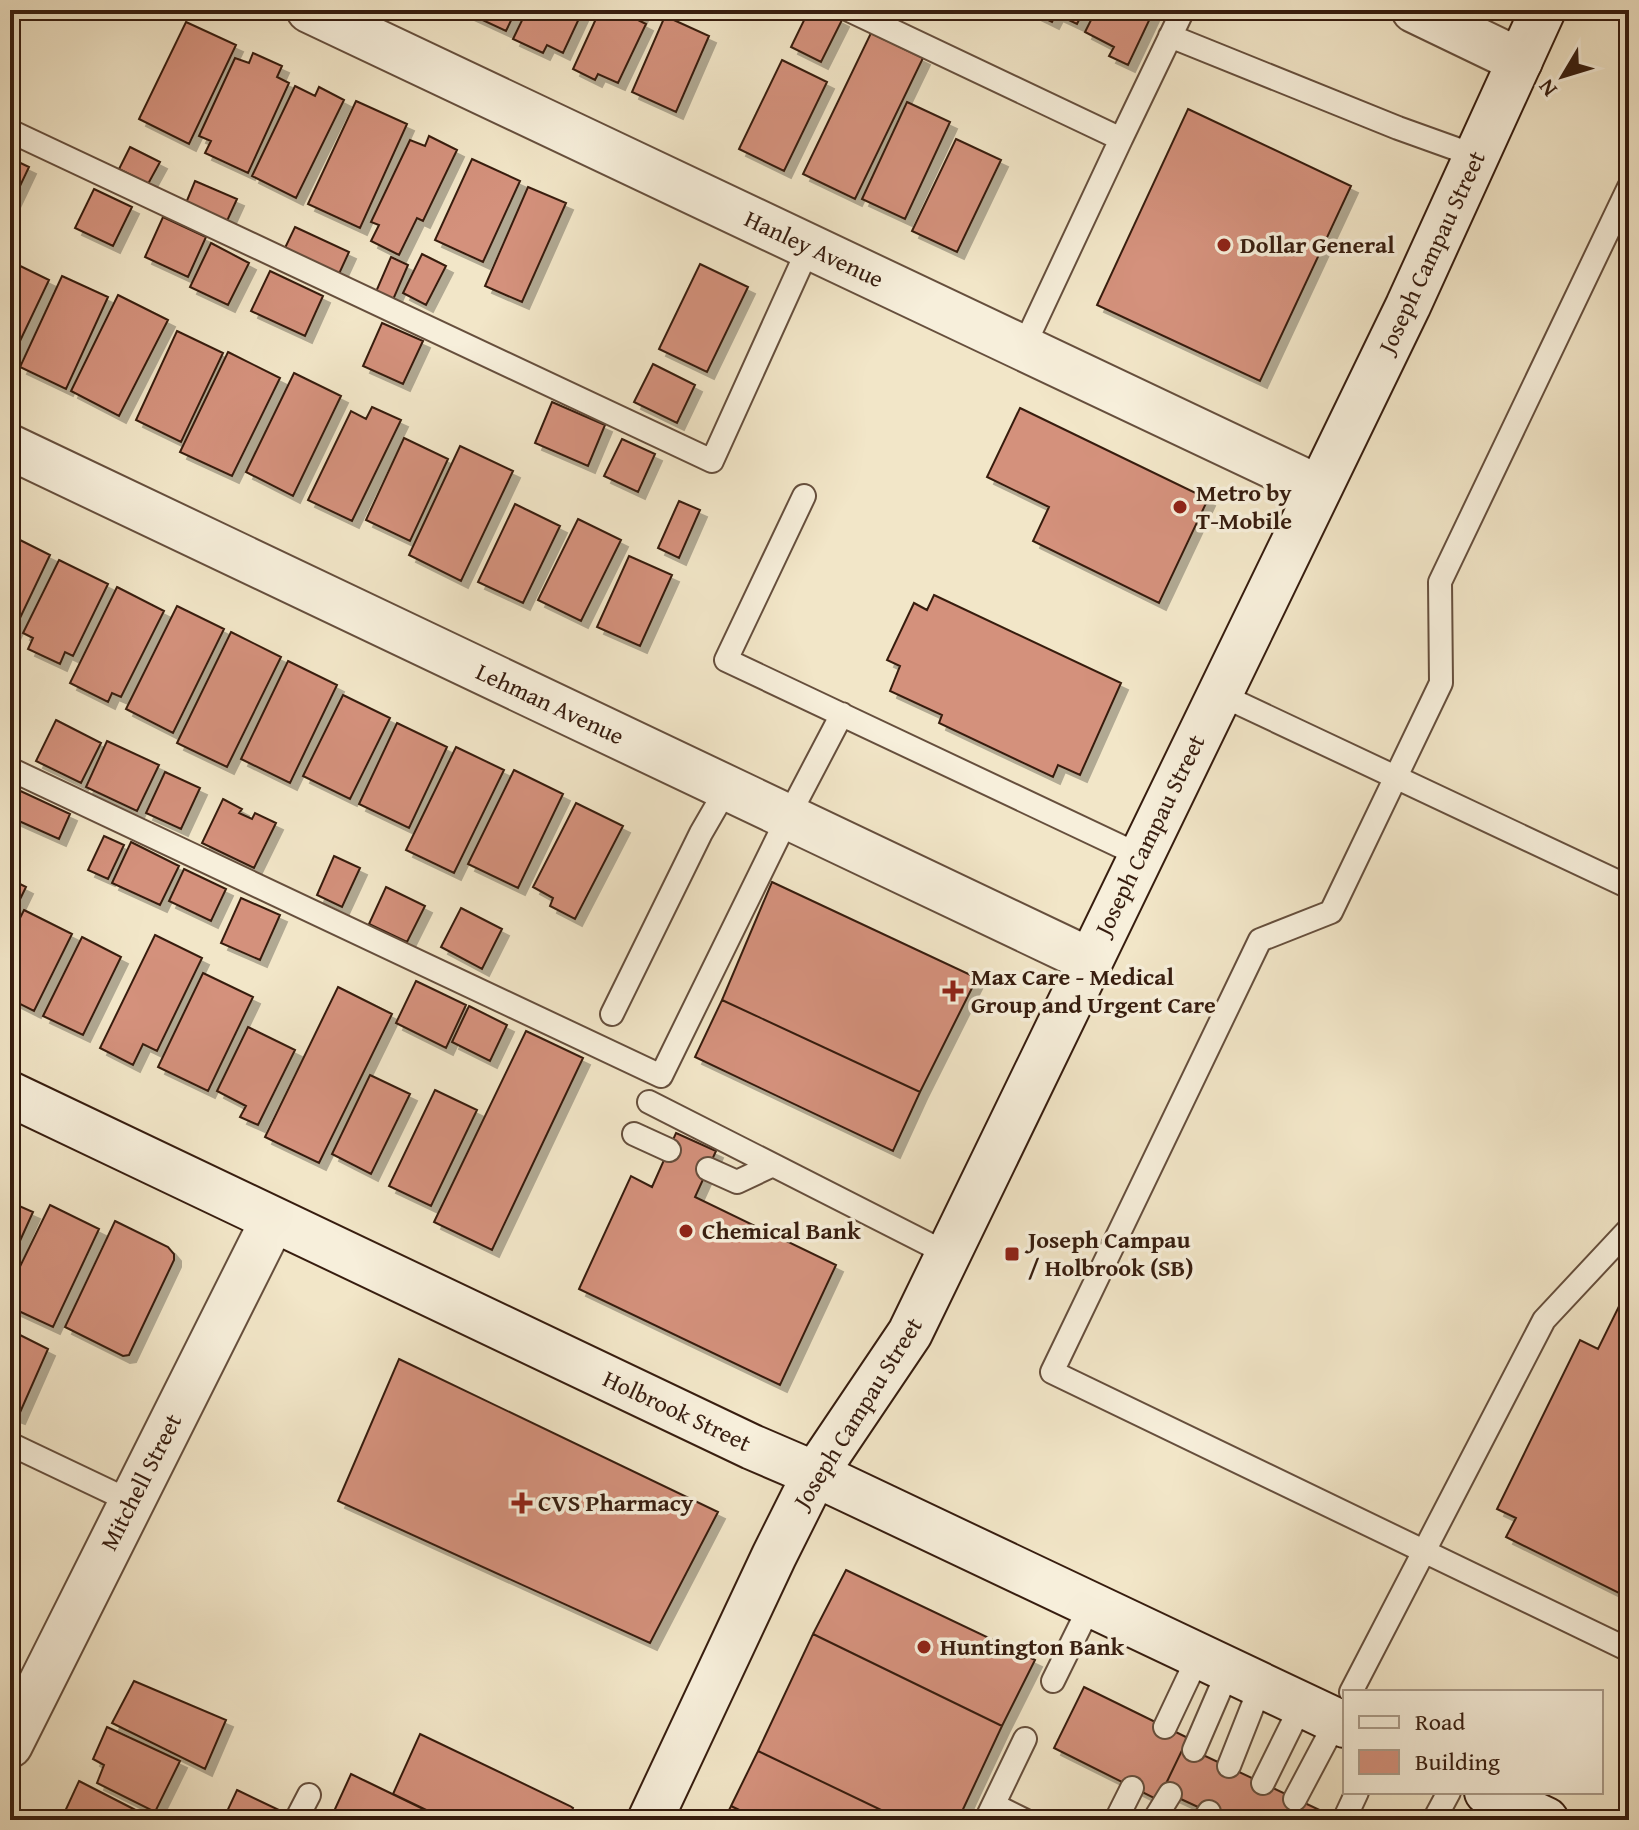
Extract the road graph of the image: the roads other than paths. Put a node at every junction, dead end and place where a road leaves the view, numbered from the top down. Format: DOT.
graph roads {
  1 [pos="309,10"];
  2 [pos="849,10"];
  3 [pos="1183,10"];
  4 [pos="1414,10"];
  5 [pos="1543,10"];
  6 [pos="1170,36"];
  7 [pos="1520,61"];
  8 [pos="10,131"];
  9 [pos="1121,139"];
  10 [pos="1476,156"];
  11 [pos="1629,187"];
  12 [pos="809,247"];
  13 [pos="1023,348"];
  14 [pos="10,447"];
  15 [pos="1319,488"];
  16 [pos="804,496"];
  17 [pos="1219,694"];
  18 [pos="842,714"];
  19 [pos="10,769"];
  20 [pos="1397,778"];
  21 [pos="727,788"];
  22 [pos="788,817"];
  23 [pos="1141,856"];
  24 [pos="1629,887"];
  25 [pos="1089,960"];
  26 [pos="612,1014"];
  27 [pos="10,1094"];
  28 [pos="649,1102"];
  29 [pos="634,1134"];
  30 [pos="669,1150"];
  31 [pos="773,1165"];
  32 [pos="708,1169"];
  33 [pos="273,1220"];
  34 [pos="1629,1229"];
  35 [pos="948,1254"];
  36 [pos="10,1444"];
  37 [pos="815,1474"];
  38 [pos="132,1502"];
  39 [pos="1424,1553"];
  40 [pos="1091,1604"];
  41 [pos="1629,1650"];
  42 [pos="1230,1670"];
  43 [pos="1053,1681"];
  44 [pos="1347,1690"];
  45 [pos="1336,1709"];
  46 [pos="1165,1727"];
  47 [pos="1025,1739"];
  48 [pos="10,1745"];
  49 [pos="1194,1750"];
  50 [pos="1229,1766"];
  51 [pos="1263,1783"];
  52 [pos="1132,1788"];
  53 [pos="1170,1794"];
  54 [pos="1356,1794"];
  55 [pos="1448,1794"];
  56 [pos="1491,1794"];
  57 [pos="309,1795"];
  58 [pos="1295,1799"];
  59 [pos="990,1812"];
  60 [pos="296,1820"];
  61 [pos="650,1820"];
  62 [pos="1024,1820"];
  63 [pos="1116,1820"];
  64 [pos="1154,1820"];
  65 [pos="1344,1820"];
  66 [pos="1434,1820"];
  67 [pos="1546,1820"];
  1 -- 12 [label="street, Hanley Avenue"];
  2 -- 9 [label="lane"];
  3 -- 6 [label="lane"];
  4 -- 7 [label="street"];
  5 -- 7 [label="street, Joseph Campau Street"];
  6 -- 9 [label="lane"];
  6 -- 10 [label="lane"];
  7 -- 10 [label="street, Joseph Campau Street"];
  8 -- 12 [label="lane"];
  9 -- 13 [label="lane"];
  10 -- 15 [label="street, Joseph Campau Street"];
  11 -- 20 [label="lane"];
  12 -- 13 [label="street, Hanley Avenue"];
  13 -- 15 [label="street, Hanley Avenue"];
  14 -- 21 [label="street, Lehman Avenue"];
  15 -- 17 [label="street, Joseph Campau Street"];
  16 -- 18 [label="lane"];
  17 -- 20 [label="lane"];
  17 -- 23 [label="street, Joseph Campau Street"];
  18 -- 22 [label="lane"];
  18 -- 23 [label="lane"];
  19 -- 22 [label="lane"];
  20 -- 24 [label="lane"];
  20 -- 39 [label="lane"];
  21 -- 22 [label="street, Lehman Avenue"];
  21 -- 26 [label="lane"];
  22 -- 25 [label="street, Lehman Avenue"];
  23 -- 25 [label="street, Joseph Campau Street"];
  25 -- 35 [label="street, Joseph Campau Street"];
  27 -- 33 [label="street, Holbrook Street"];
  28 -- 31 [label="lane"];
  29 -- 30 [label="lane"];
  31 -- 32 [label="lane"];
  31 -- 35 [label="lane"];
  33 -- 37 [label="street, Holbrook Street"];
  33 -- 38 [label="street, Mitchell Street"];
  34 -- 39 [label="lane"];
  35 -- 37 [label="street, Joseph Campau Street"];
  36 -- 38 [label="lane"];
  37 -- 40 [label="street, Holbrook Street"];
  37 -- 61 [label="street, Joseph Campau Street"];
  38 -- 48 [label="street, Mitchell Street"];
  39 -- 41 [label="lane"];
  39 -- 44 [label="lane"];
  40 -- 42 [label="street, Holbrook Street"];
  40 -- 43 [label="lane"];
  42 -- 45 [label="street, Holbrook Street"];
  42 -- 46 [label="lane"];
  42 -- 49 [label="lane"];
  42 -- 50 [label="lane"];
  45 -- 51 [label="lane"];
  45 -- 58 [label="lane"];
  47 -- 59 [label="lane"];
  52 -- 63 [label="lane"];
  53 -- 64 [label="lane"];
  54 -- 65 [label="lane"];
  55 -- 66 [label="lane"];
  56 -- 67 [label="street"];
  57 -- 60 [label="lane"];
  59 -- 62 [label="lane"];
}
